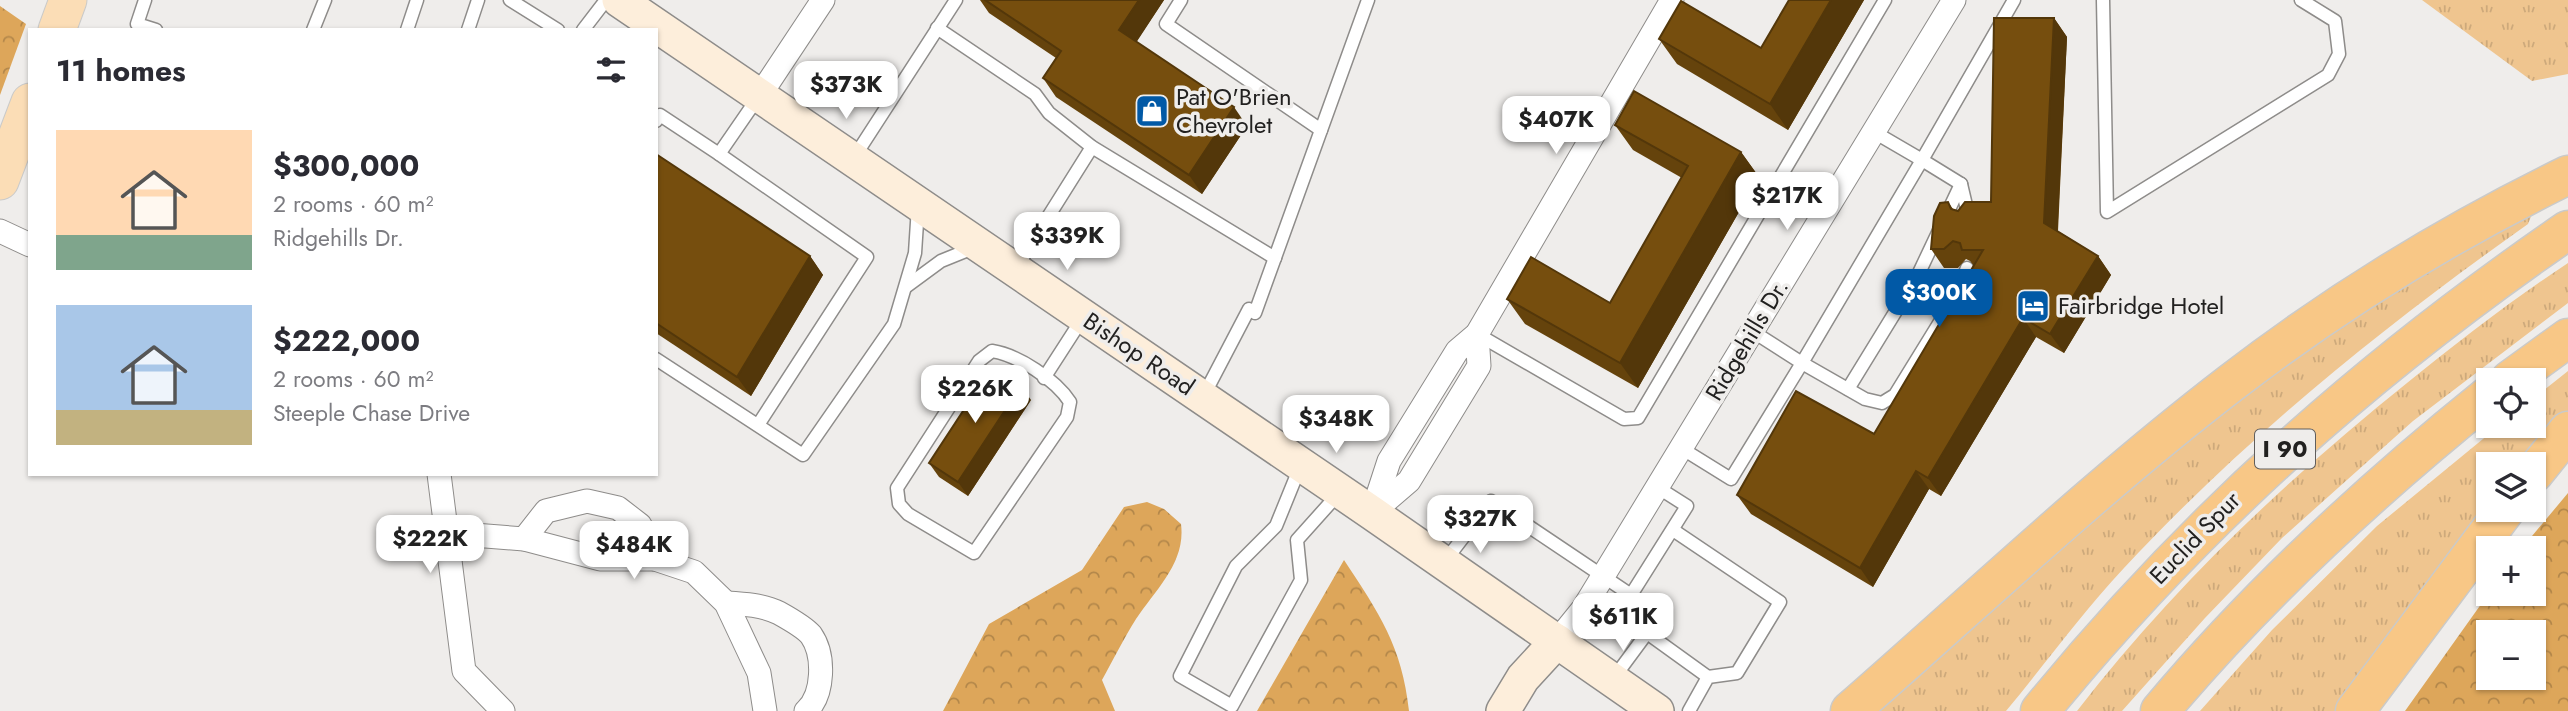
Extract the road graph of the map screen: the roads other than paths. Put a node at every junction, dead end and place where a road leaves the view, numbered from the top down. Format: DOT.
graph roads {
  1 [pos="68,0"];
  2 [pos="145,0"];
  3 [pos="325,0"];
  4 [pos="417,0"];
  5 [pos="478,0"];
  6 [pos="510,0"];
  7 [pos="606,0"];
  8 [pos="619,0"];
  9 [pos="823,0"];
  10 [pos="956,0"];
  11 [pos="1181,0"];
  12 [pos="1368,0"];
  13 [pos="1672,0"];
  14 [pos="1885,0"];
  15 [pos="1954,0"];
  16 [pos="2014,0"];
  17 [pos="2103,0"];
  18 [pos="2301,0"];
  19 [pos="58,28"];
  20 [pos="150,28"];
  21 [pos="314,28"];
  22 [pos="408,28"];
  23 [pos="469,28"];
  24 [pos="555,28"];
  25 [pos="585,28"];
  26 [pos="937,28"];
  27 [pos="760,95"];
  28 [pos="28,107"];
  29 [pos="658,118"];
  30 [pos="1321,130"];
  31 [pos="1874,132"];
  32 [pos="1092,147"];
  33 [pos="719,154"];
  34 [pos="852,159"];
  35 [pos="1922,160"];
  36 [pos="2568,175"];
  37 [pos="0,181"];
  38 [pos="1961,184"];
  39 [pos="919,204"];
  40 [pos="1970,221"];
  41 [pos="2568,230"];
  42 [pos="0,231"];
  43 [pos="28,244"];
  44 [pos="980,245"];
  45 [pos="1275,258"];
  46 [pos="1967,268"];
  47 [pos="1015,269"];
  48 [pos="907,286"];
  49 [pos="1084,316"];
  50 [pos="1752,331"];
  51 [pos="1477,334"];
  52 [pos="2568,338"];
  53 [pos="658,360"];
  54 [pos="1802,363"];
  55 [pos="2527,368"];
  56 [pos="1044,378"];
  57 [pos="1848,389"];
  58 [pos="1203,397"];
  59 [pos="2476,406"];
  60 [pos="758,425"];
  61 [pos="2568,431"];
  62 [pos="1681,448"];
  63 [pos="2546,458"];
  64 [pos="1301,464"];
  65 [pos="439,476"];
  66 [pos="1657,487"];
  67 [pos="1340,492"];
  68 [pos="1373,513"];
  69 [pos="2496,522"];
  70 [pos="1276,526"];
  71 [pos="1673,530"];
  72 [pos="447,533"];
  73 [pos="524,539"];
  74 [pos="1297,540"];
  75 [pos="654,559"];
  76 [pos="1444,562"];
  77 [pos="1604,574"];
  78 [pos="1631,595"];
  79 [pos="726,603"];
  80 [pos="1647,633"];
  81 [pos="1557,641"];
  82 [pos="1708,677"];
  83 [pos="1613,679"];
  84 [pos="503,711"];
  85 [pos="765,711"];
  86 [pos="806,711"];
  87 [pos="1503,711"];
  88 [pos="1657,711"];
  89 [pos="1689,711"];
  90 [pos="1850,711"];
  91 [pos="2040,711"];
  92 [pos="2160,711"];
  93 [pos="2355,711"];
  1 -- 19 [label="main road"];
  2 -- 20 [label="lane"];
  3 -- 21 [label="lane"];
  4 -- 22 [label="lane"];
  5 -- 23 [label="lane"];
  6 -- 24 [label="lane"];
  7 -- 25 [label="lane"];
  8 -- 27 [label="main road, Bishop Road"];
  9 -- 27 [label="street"];
  10 -- 26 [label="lane"];
  11 -- 30 [label="lane"];
  12 -- 30 [label="lane"];
  13 -- 51 [label="street"];
  14 -- 51 [label="lane"];
  15 -- 31 [label="street, Ridgehills Dr."];
  16 -- 35 [label="lane"];
  17 -- 18 [label="lane"];
  26 -- 32 [label="lane"];
  26 -- 34 [label="lane"];
  27 -- 33 [label="lane"];
  27 -- 34 [label="main road, Bishop Road"];
  28 -- 37 [label="main road"];
  29 -- 33 [label="lane"];
  30 -- 45 [label="lane"];
  31 -- 35 [label="lane"];
  31 -- 50 [label="street, Ridgehills Dr."];
  32 -- 45 [label="lane"];
  32 -- 47 [label="lane"];
  33 -- 60 [label="lane"];
  34 -- 39 [label="main road, Bishop Road"];
  35 -- 38 [label="lane"];
  35 -- 54 [label="lane"];
  36 -- 90 [label="highway"];
  38 -- 40 [label="lane"];
  38 -- 57 [label="lane"];
  39 -- 44 [label="main road, Bishop Road"];
  39 -- 48 [label="lane"];
  41 -- 91 [label="highway, Euclid Spur / I 90"];
  42 -- 43 [label="street"];
  44 -- 47 [label="main road, Bishop Road"];
  44 -- 48 [label="lane"];
  45 -- 58 [label="lane"];
  46 -- 57 [label="lane"];
  47 -- 49 [label="main road, Bishop Road"];
  48 -- 60 [label="lane"];
  49 -- 56 [label="lane"];
  49 -- 58 [label="main road, Bishop Road"];
  50 -- 54 [label="lane"];
  50 -- 62 [label="street, Ridgehills Dr."];
  51 -- 68 [label="street"];
  52 -- 55 [label="highway"];
  53 -- 60 [label="lane"];
  54 -- 57 [label="lane"];
  54 -- 62 [label="lane"];
  56 -- 56 [label="lane"];
  58 -- 64 [label="main road, Bishop Road"];
  59 -- 92 [label="highway"];
  61 -- 63 [label="highway"];
  62 -- 66 [label="street, Ridgehills Dr."];
  64 -- 67 [label="main road, Bishop Road"];
  64 -- 70 [label="lane"];
  65 -- 72 [label="street"];
  66 -- 71 [label="lane"];
  66 -- 77 [label="street, Ridgehills Dr."];
  67 -- 68 [label="main road, Bishop Road"];
  67 -- 74 [label="lane"];
  68 -- 76 [label="main road, Bishop Road"];
  69 -- 93 [label="highway"];
  70 -- 74 [label="lane"];
  70 -- 74 [label="lane"];
  71 -- 78 [label="lane"];
  71 -- 82 [label="lane"];
  72 -- 73 [label="street"];
  72 -- 84 [label="street"];
  73 -- 75 [label="street"];
  73 -- 75 [label="street"];
  75 -- 79 [label="street"];
  76 -- 77 [label="lane"];
  76 -- 81 [label="main road, Bishop Road"];
  77 -- 78 [label="lane"];
  77 -- 81 [label="street, Ridgehills Dr."];
  78 -- 80 [label="lane"];
  79 -- 85 [label="street"];
  79 -- 86 [label="street"];
  80 -- 82 [label="lane"];
  80 -- 83 [label="lane"];
  81 -- 83 [label="main road, Bishop Road"];
  81 -- 87 [label="main road"];
  82 -- 89 [label="lane"];
  83 -- 88 [label="main road, Bishop Road"];
}
